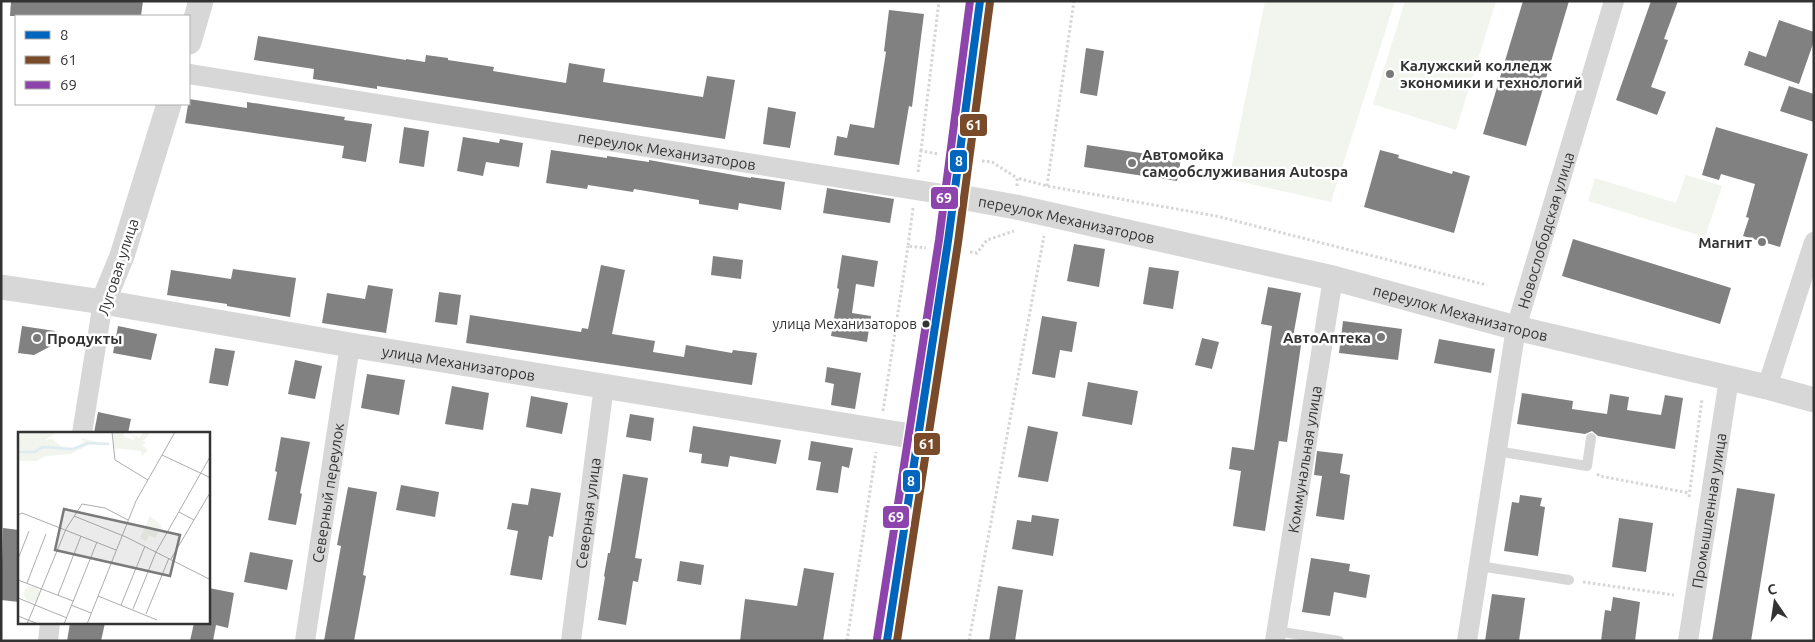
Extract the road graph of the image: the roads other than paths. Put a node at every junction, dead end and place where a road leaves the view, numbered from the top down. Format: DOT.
graph roads {
  1 [pos="201,1"];
  2 [pos="980,1"];
  3 [pos="1614,1"];
  4 [pos="190,39"];
  5 [pos="190,74"];
  6 [pos="170,105"];
  7 [pos="954,196"];
  8 [pos="1814,242"];
  9 [pos="1810,270"];
  10 [pos="1333,278"];
  11 [pos="1,287"];
  12 [pos="103,302"];
  13 [pos="1516,328"];
  14 [pos="350,345"];
  15 [pos="1728,379"];
  16 [pos="604,386"];
  17 [pos="1767,387"];
  18 [pos="1814,400"];
  19 [pos="82,432"];
  20 [pos="917,437"];
  21 [pos="1591,438"];
  22 [pos="1497,451"];
  23 [pos="1478,566"];
  24 [pos="1569,580"];
  25 [pos="50,624"];
  26 [pos="1275,636"];
  27 [pos="48,641"];
  28 [pos="304,641"];
  29 [pos="571,641"];
  30 [pos="887,641"];
  31 [pos="1338,641"];
  32 [pos="1467,641"];
  33 [pos="1688,641"];
  1 -- 4 [label="street"];
  2 -- 7 [label="main road"];
  3 -- 13 [label="street, Новослободская улица"];
  5 -- 7 [label="street, переулок Механизаторов"];
  6 -- 12 [label="street, Луговая улица"];
  7 -- 10 [label="street, переулок Механизаторов"];
  7 -- 20 [label="main road"];
  8 -- 9 [label="street"];
  9 -- 17 [label="street"];
  10 -- 13 [label="street, переулок Механизаторов"];
  10 -- 26 [label="street, Коммунальная улица"];
  11 -- 12 [label="street, улица Механизаторов"];
  12 -- 14 [label="street, улица Механизаторов"];
  12 -- 19 [label="street, Луговая улица"];
  13 -- 15 [label="street, переулок Механизаторов"];
  13 -- 22 [label="street, Новослободская улица"];
  14 -- 16 [label="street, улица Механизаторов"];
  14 -- 28 [label="street, Северный переулок"];
  15 -- 17 [label="street, переулок Механизаторов"];
  15 -- 33 [label="street, Промышленная улица"];
  16 -- 20 [label="street, улица Механизаторов"];
  16 -- 29 [label="street, Северная улица"];
  17 -- 18 [label="street, переулок Механизаторов"];
  20 -- 30 [label="main road"];
  21 -- 22 [label="lane"];
  22 -- 23 [label="street, Новослободская улица"];
  23 -- 24 [label="lane"];
  23 -- 32 [label="street, Новослободская улица"];
  25 -- 27 [label="street"];
  26 -- 31 [label="lane"];
}
